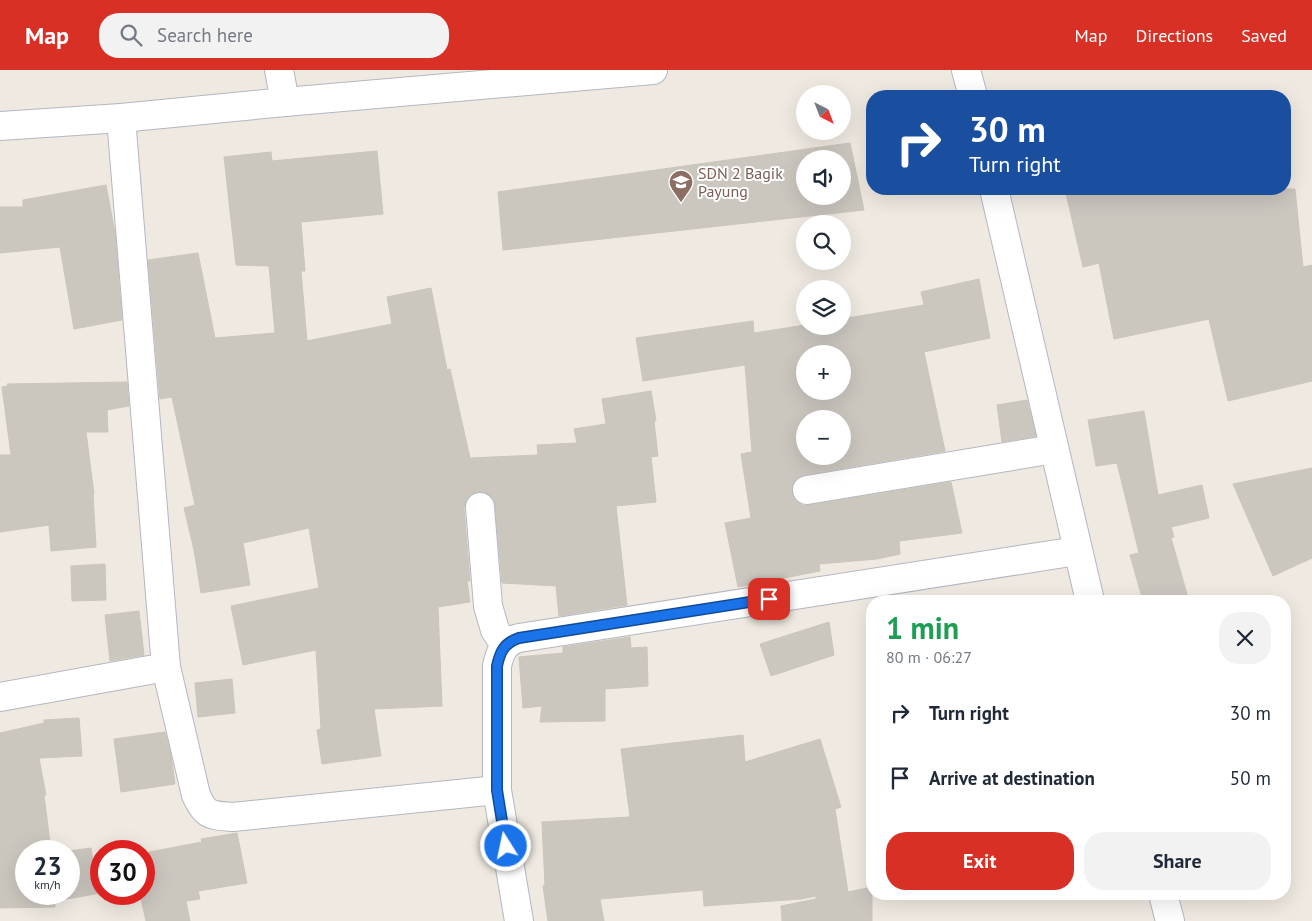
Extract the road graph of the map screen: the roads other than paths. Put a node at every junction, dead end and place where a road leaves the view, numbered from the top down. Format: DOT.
graph roads {
  1 [pos="279,70"];
  2 [pos="653,70"];
  3 [pos="966,70"];
  4 [pos="971,90"];
  5 [pos="285,102"];
  6 [pos="121,118"];
  7 [pos="0,126"];
  8 [pos="995,195"];
  9 [pos="1054,449"];
  10 [pos="807,490"];
  11 [pos="480,507"];
  12 [pos="1077,550"];
  13 [pos="1088,595"];
  14 [pos="505,645"];
  15 [pos="166,666"];
  16 [pos="0,697"];
  17 [pos="497,790"];
  18 [pos="1165,900"];
  19 [pos="519,921"];
  20 [pos="1170,921"];
  1 -- 5 [label="street"];
  2 -- 5 [label="street"];
  3 -- 4 [label="street"];
  5 -- 6 [label="street"];
  6 -- 7 [label="street"];
  6 -- 15 [label="street"];
  8 -- 9 [label="street"];
  9 -- 10 [label="street"];
  9 -- 12 [label="street"];
  11 -- 14 [label="street"];
  12 -- 13 [label="street"];
  12 -- 14 [label="street"];
  14 -- 17 [label="street"];
  15 -- 16 [label="street"];
  15 -- 17 [label="street"];
  17 -- 19 [label="street"];
  18 -- 20 [label="street"];
}
